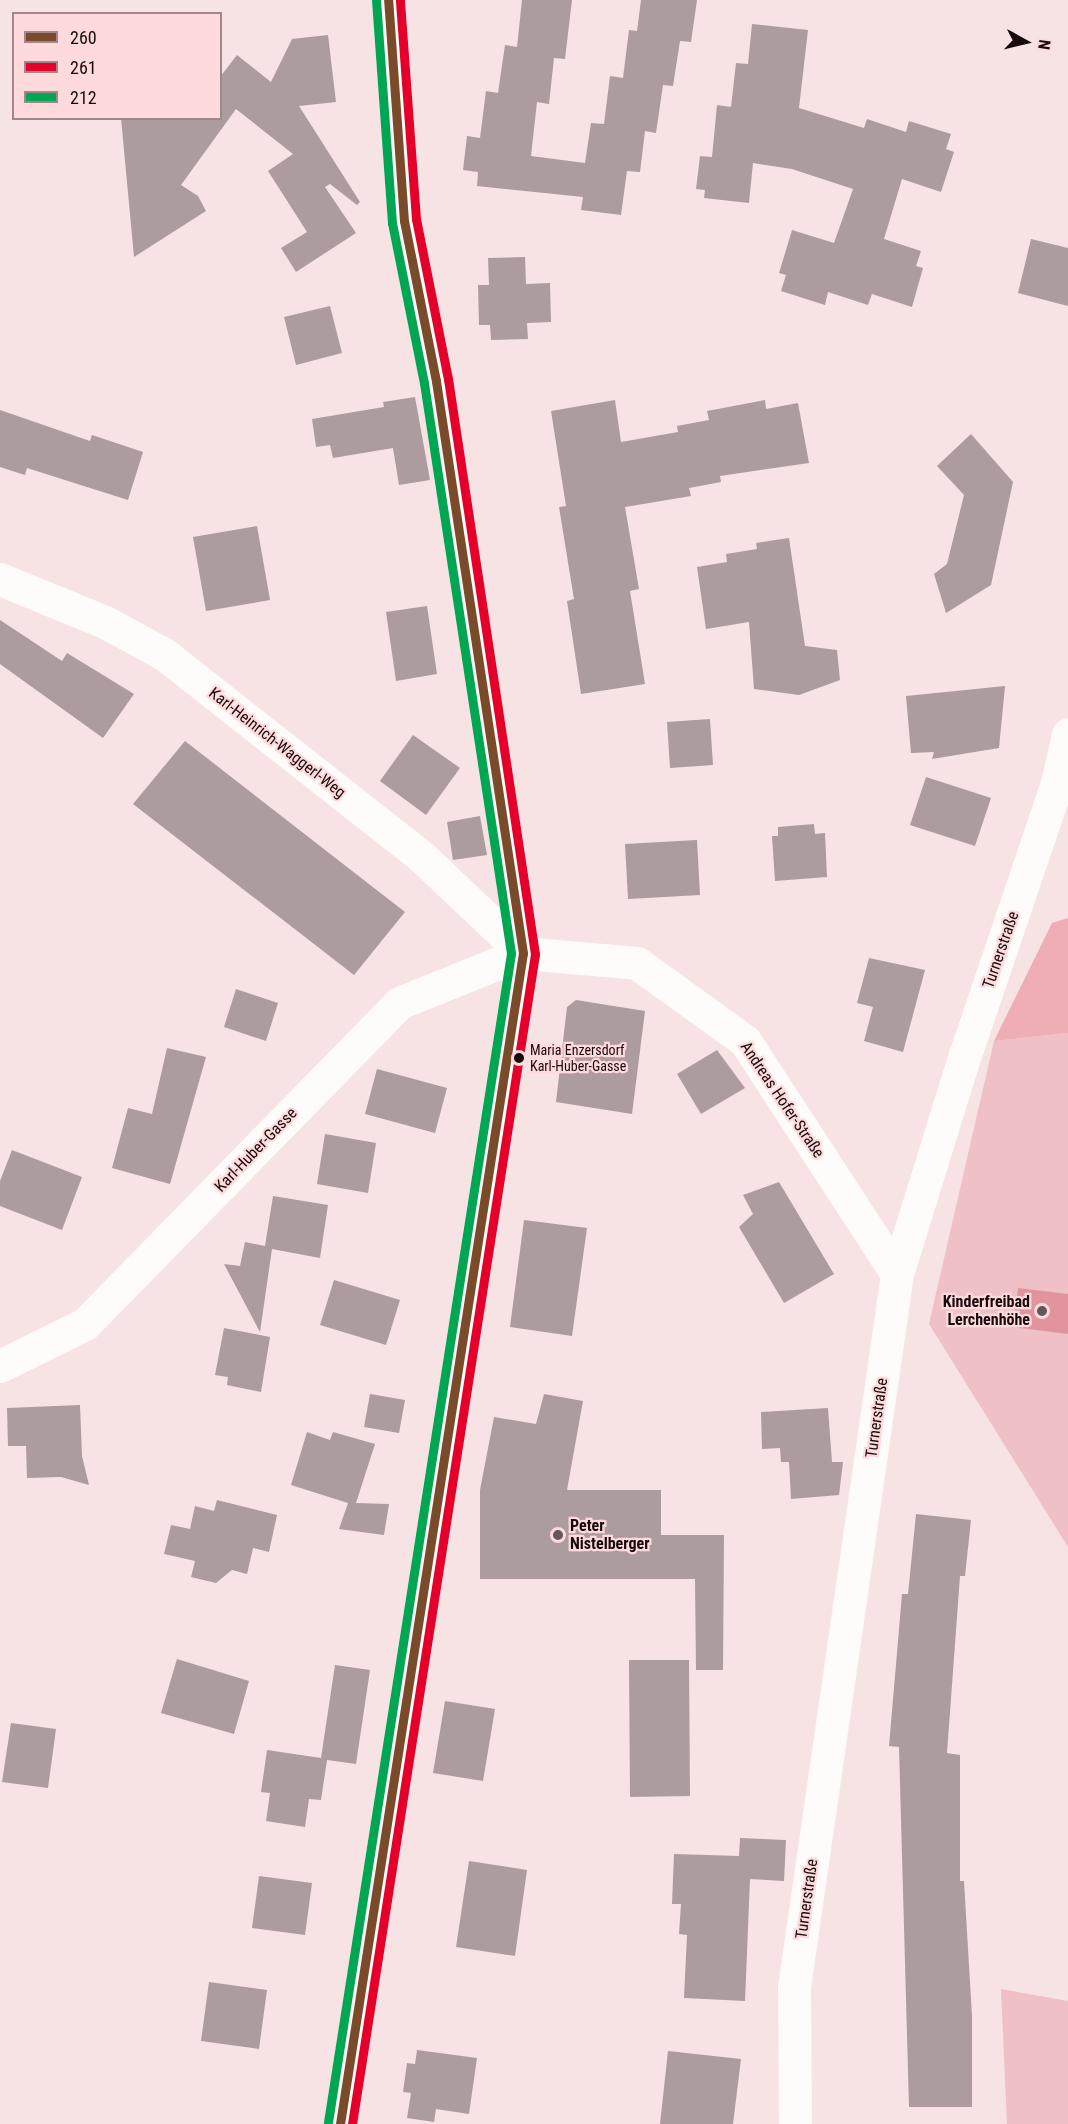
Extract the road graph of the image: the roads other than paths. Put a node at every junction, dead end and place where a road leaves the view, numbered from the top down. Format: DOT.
graph roads {
  1 [pos="388,0"];
  2 [pos="0,579"];
  3 [pos="1068,734"];
  4 [pos="523,953"];
  5 [pos="897,1274"];
  6 [pos="0,1366"];
  7 [pos="340,2124"];
  8 [pos="795,2124"];
  1 -- 4 [label="street"];
  2 -- 4 [label="street, Karl-Heinrich-Waggerl-Weg"];
  3 -- 5 [label="street, Turnerstraße"];
  4 -- 5 [label="street, Andreas Hofer-Straße"];
  4 -- 6 [label="street, Karl-Huber-Gasse"];
  4 -- 7 [label="street"];
  5 -- 8 [label="street, Turnerstraße"];
}
